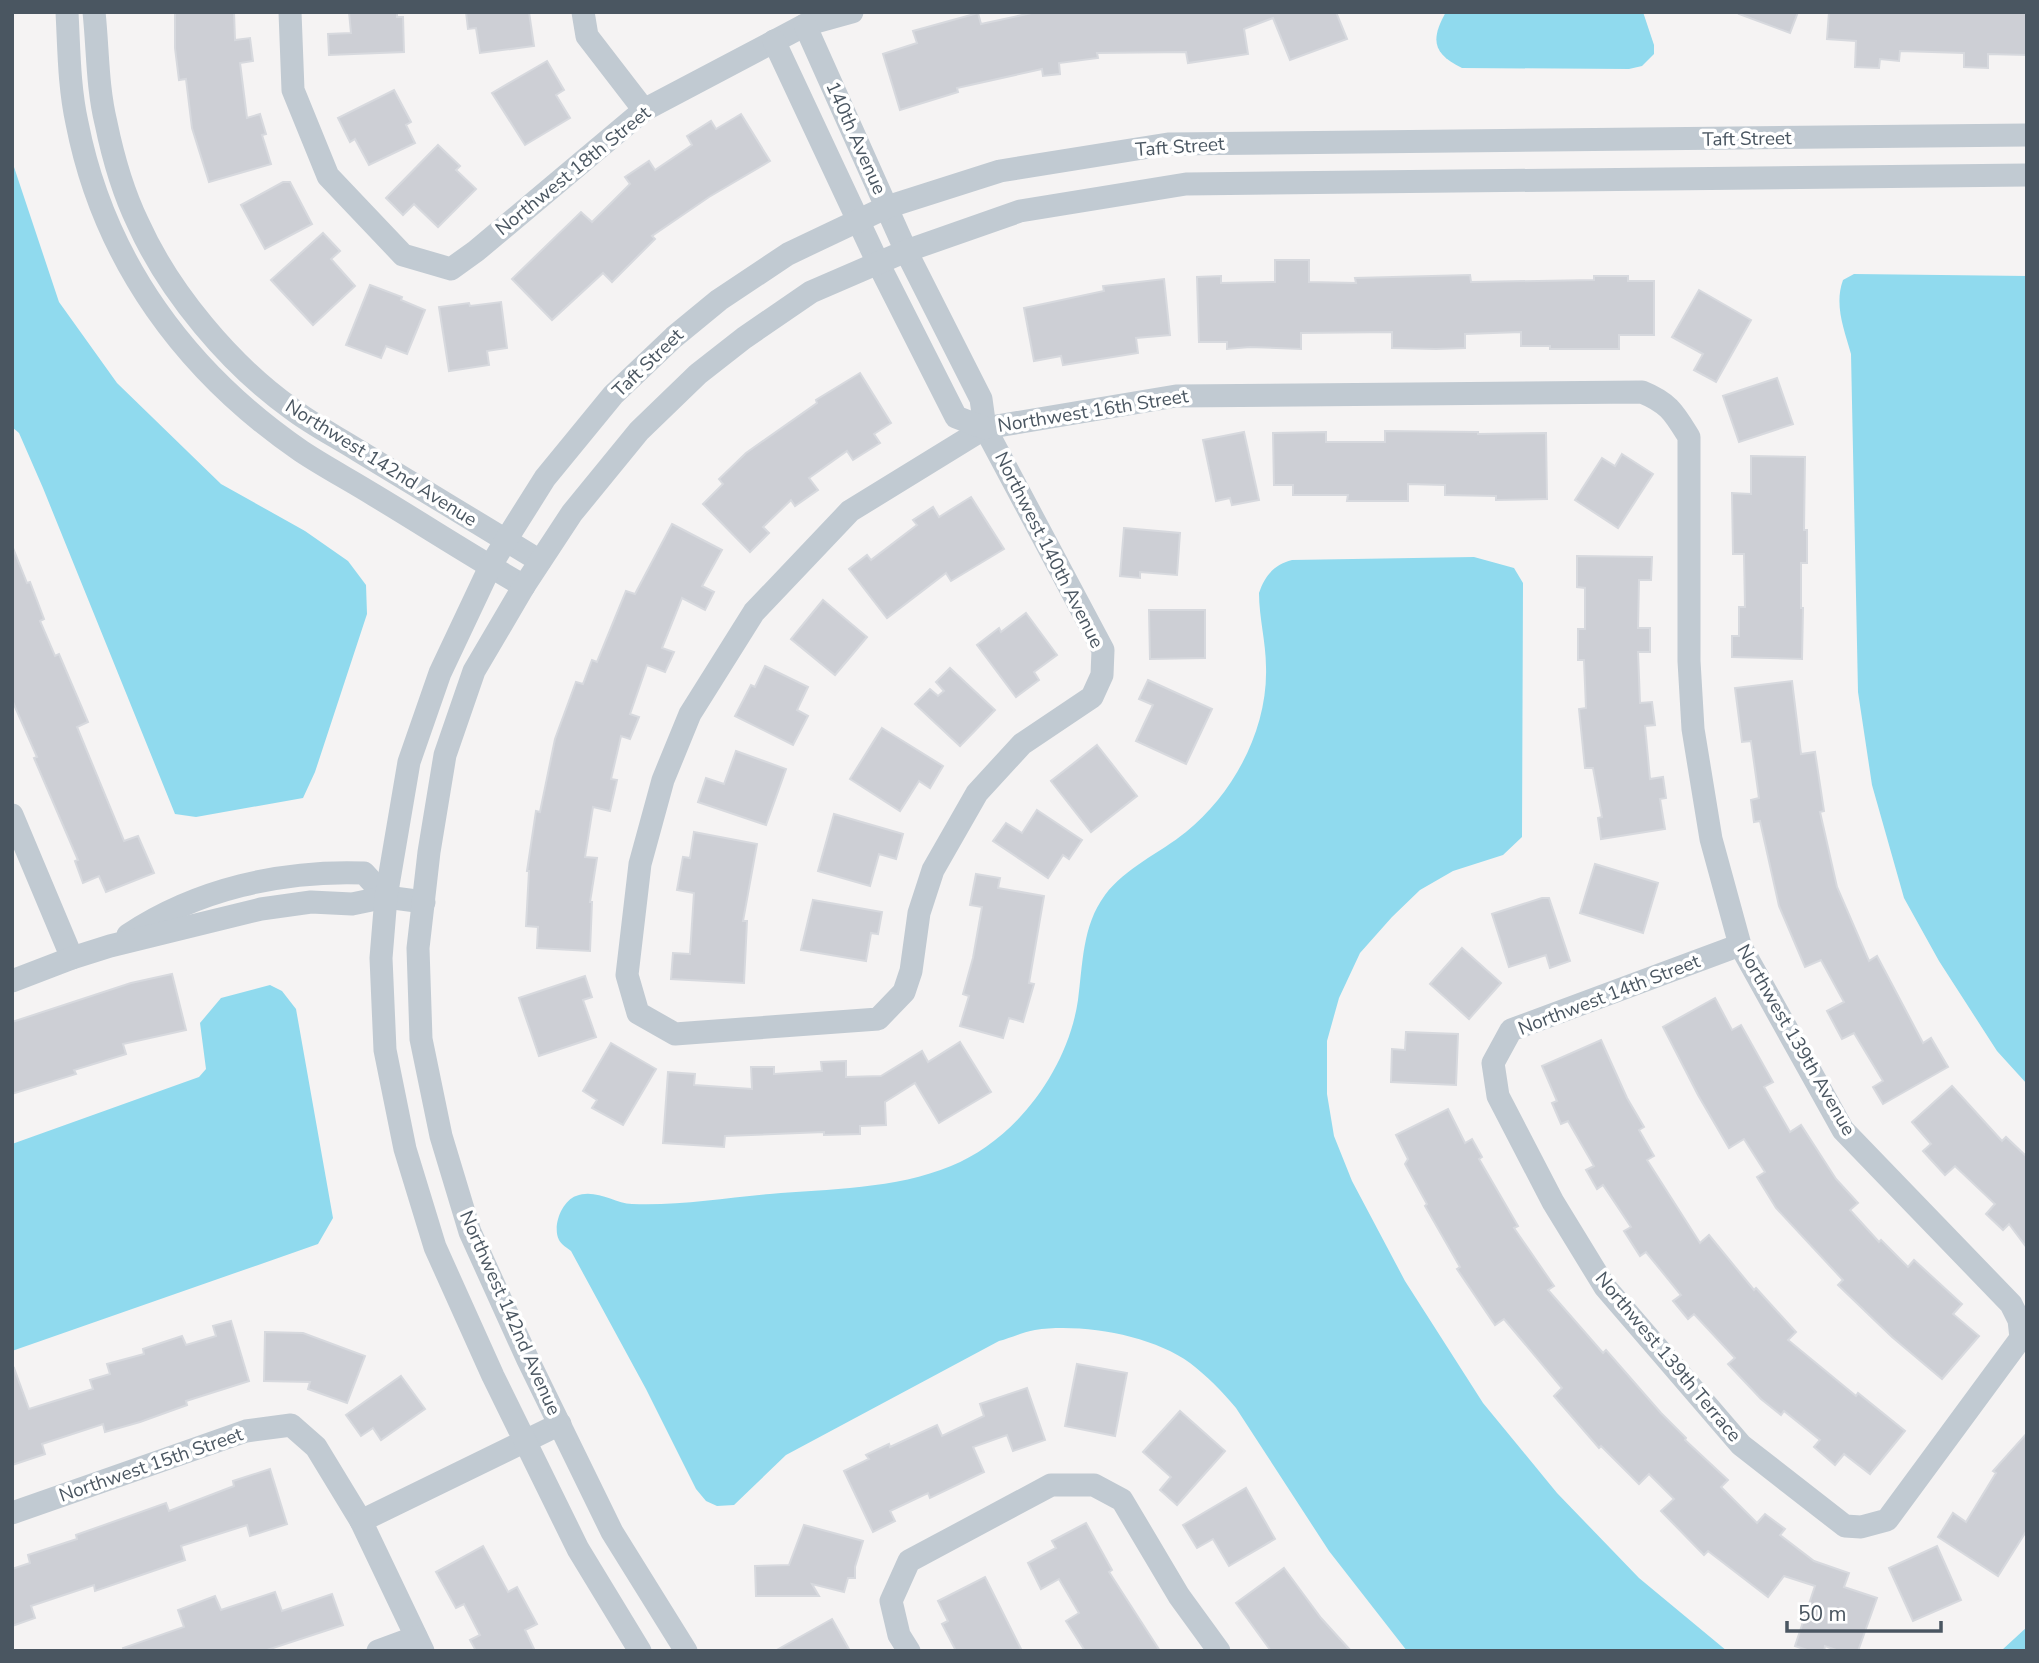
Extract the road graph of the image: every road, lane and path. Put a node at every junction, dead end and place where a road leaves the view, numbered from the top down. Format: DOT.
graph roads {
  1 [pos="67,12"];
  2 [pos="94,12"];
  3 [pos="290,12"];
  4 [pos="583,12"];
  5 [pos="852,12"];
  6 [pos="805,25"];
  7 [pos="774,41"];
  8 [pos="644,110"];
  9 [pos="2027,135"];
  10 [pos="2027,175"];
  11 [pos="887,207"];
  12 [pos="858,221"];
  13 [pos="906,251"];
  14 [pos="878,263"];
  15 [pos="1673,410"];
  16 [pos="985,428"];
  17 [pos="506,540"];
  18 [pos="540,561"];
  19 [pos="490,567"];
  20 [pos="524,586"];
  21 [pos="12,815"];
  22 [pos="386,897"];
  23 [pos="424,902"];
  24 [pos="1740,945"];
  25 [pos="110,946"];
  26 [pos="72,958"];
  27 [pos="12,981"];
  28 [pos="904,992"];
  29 [pos="1493,1063"];
  30 [pos="560,1424"];
  31 [pos="525,1441"];
  32 [pos="12,1513"];
  33 [pos="361,1521"];
  34 [pos="1861,1527"];
  35 [pos="419,1644"];
  36 [pos="378,1651"];
  37 [pos="640,1651"];
  38 [pos="686,1651"];
  39 [pos="909,1651"];
  40 [pos="1219,1651"];
  1 -- 19 [label="street, Northwest 142nd Avenue"];
  2 -- 17 [label="street, Northwest 142nd Avenue"];
  3 -- 8 [label="street, Northwest 18th Street"];
  4 -- 8 [label="street"];
  5 -- 6 [label="street, Northwest 18th Street"];
  6 -- 7 [label="street, Northwest 18th Street"];
  6 -- 11 [label="street, 140th Avenue"];
  7 -- 8 [label="street, Northwest 18th Street"];
  7 -- 12 [label="street, 140th Avenue"];
  9 -- 11 [label="street, Taft Street"];
  10 -- 13 [label="street, Taft Street"];
  11 -- 12 [label="street, Taft Street"];
  11 -- 13 [label="street, 140th Avenue"];
  12 -- 14 [label="street, 140th Avenue"];
  12 -- 17 [label="street, Taft Street"];
  13 -- 14 [label="street, Taft Street"];
  13 -- 16 [label="street, Northwest 140th Avenue"];
  14 -- 16 [label="street"];
  14 -- 18 [label="street, Taft Street"];
  15 -- 16 [label="street, Northwest 16th Street"];
  15 -- 24 [label="street, Northwest 139th Avenue"];
  16 -- 28 [label="street, Northwest 140th Avenue"];
  16 -- 28 [label="street, Northwest 16th Street"];
  17 -- 18 [label="street, Northwest 142nd Avenue"];
  17 -- 19 [label="street, Taft Street"];
  18 -- 20 [label="street, Taft Street"];
  19 -- 20 [label="street, Northwest 142nd Avenue"];
  19 -- 22 [label="street, Northwest 142nd Avenue"];
  20 -- 23 [label="street, Northwest 142nd Avenue"];
  21 -- 26 [label="street"];
  22 -- 23 [label="street"];
  22 -- 25 [label="street"];
  22 -- 25 [label="street"];
  22 -- 31 [label="street, Northwest 142nd Avenue"];
  23 -- 30 [label="street, Northwest 142nd Avenue"];
  24 -- 29 [label="street, Northwest 14th Street"];
  24 -- 34 [label="street, Northwest 139th Avenue"];
  25 -- 26 [label="street"];
  26 -- 27 [label="street"];
  29 -- 34 [label="street, Northwest 139th Terrace"];
  30 -- 31 [label="street"];
  30 -- 38 [label="street, Northwest 142nd Avenue"];
  31 -- 33 [label="street"];
  31 -- 37 [label="street, Northwest 142nd Avenue"];
  32 -- 33 [label="street, Northwest 15th Street"];
  33 -- 35 [label="street"];
  35 -- 36 [label="street"];
  39 -- 40 [label="street"];
}
